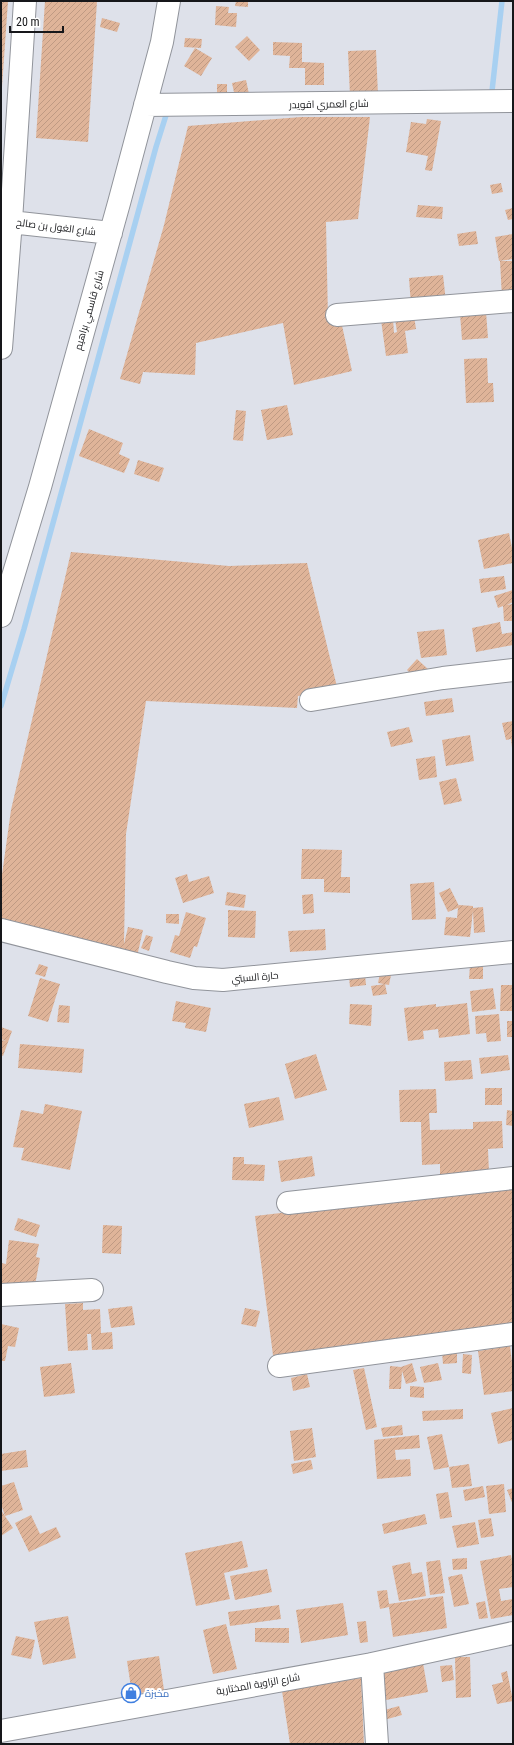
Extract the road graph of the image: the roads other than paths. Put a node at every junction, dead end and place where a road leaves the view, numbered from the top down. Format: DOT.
graph roads {
  1 [pos="25,1"];
  2 [pos="169,1"];
  3 [pos="513,100"];
  4 [pos="145,105"];
  5 [pos="6,221"];
  6 [pos="111,233"];
  7 [pos="513,301"];
  8 [pos="337,315"];
  9 [pos="1,348"];
  10 [pos="1,613"];
  11 [pos="513,670"];
  12 [pos="311,700"];
  13 [pos="1,930"];
  14 [pos="513,952"];
  15 [pos="513,1178"];
  16 [pos="288,1203"];
  17 [pos="92,1290"];
  18 [pos="1,1294"];
  19 [pos="513,1334"];
  20 [pos="279,1366"];
  21 [pos="513,1632"];
  22 [pos="372,1664"];
  23 [pos="1,1731"];
  24 [pos="377,1744"];
  1 -- 5 [label="street"];
  2 -- 4 [label="street, شارع قاسمي براهيم"];
  3 -- 4 [label="street, شارع العمري اقويدر"];
  4 -- 6 [label="street, شارع قاسمي براهيم"];
  5 -- 6 [label="street, شارع الغول بن صالح"];
  5 -- 9 [label="street"];
  6 -- 10 [label="street, شارع قاسمي براهيم"];
  7 -- 8 [label="street"];
  11 -- 12 [label="street"];
  13 -- 14 [label="street, حارة السبتي"];
  15 -- 16 [label="street"];
  17 -- 18 [label="street"];
  19 -- 20 [label="street"];
  21 -- 22 [label="street, شارع الزاوية المختارية"];
  22 -- 23 [label="street, شارع الزاوية المختارية"];
  22 -- 24 [label="street"];
}
